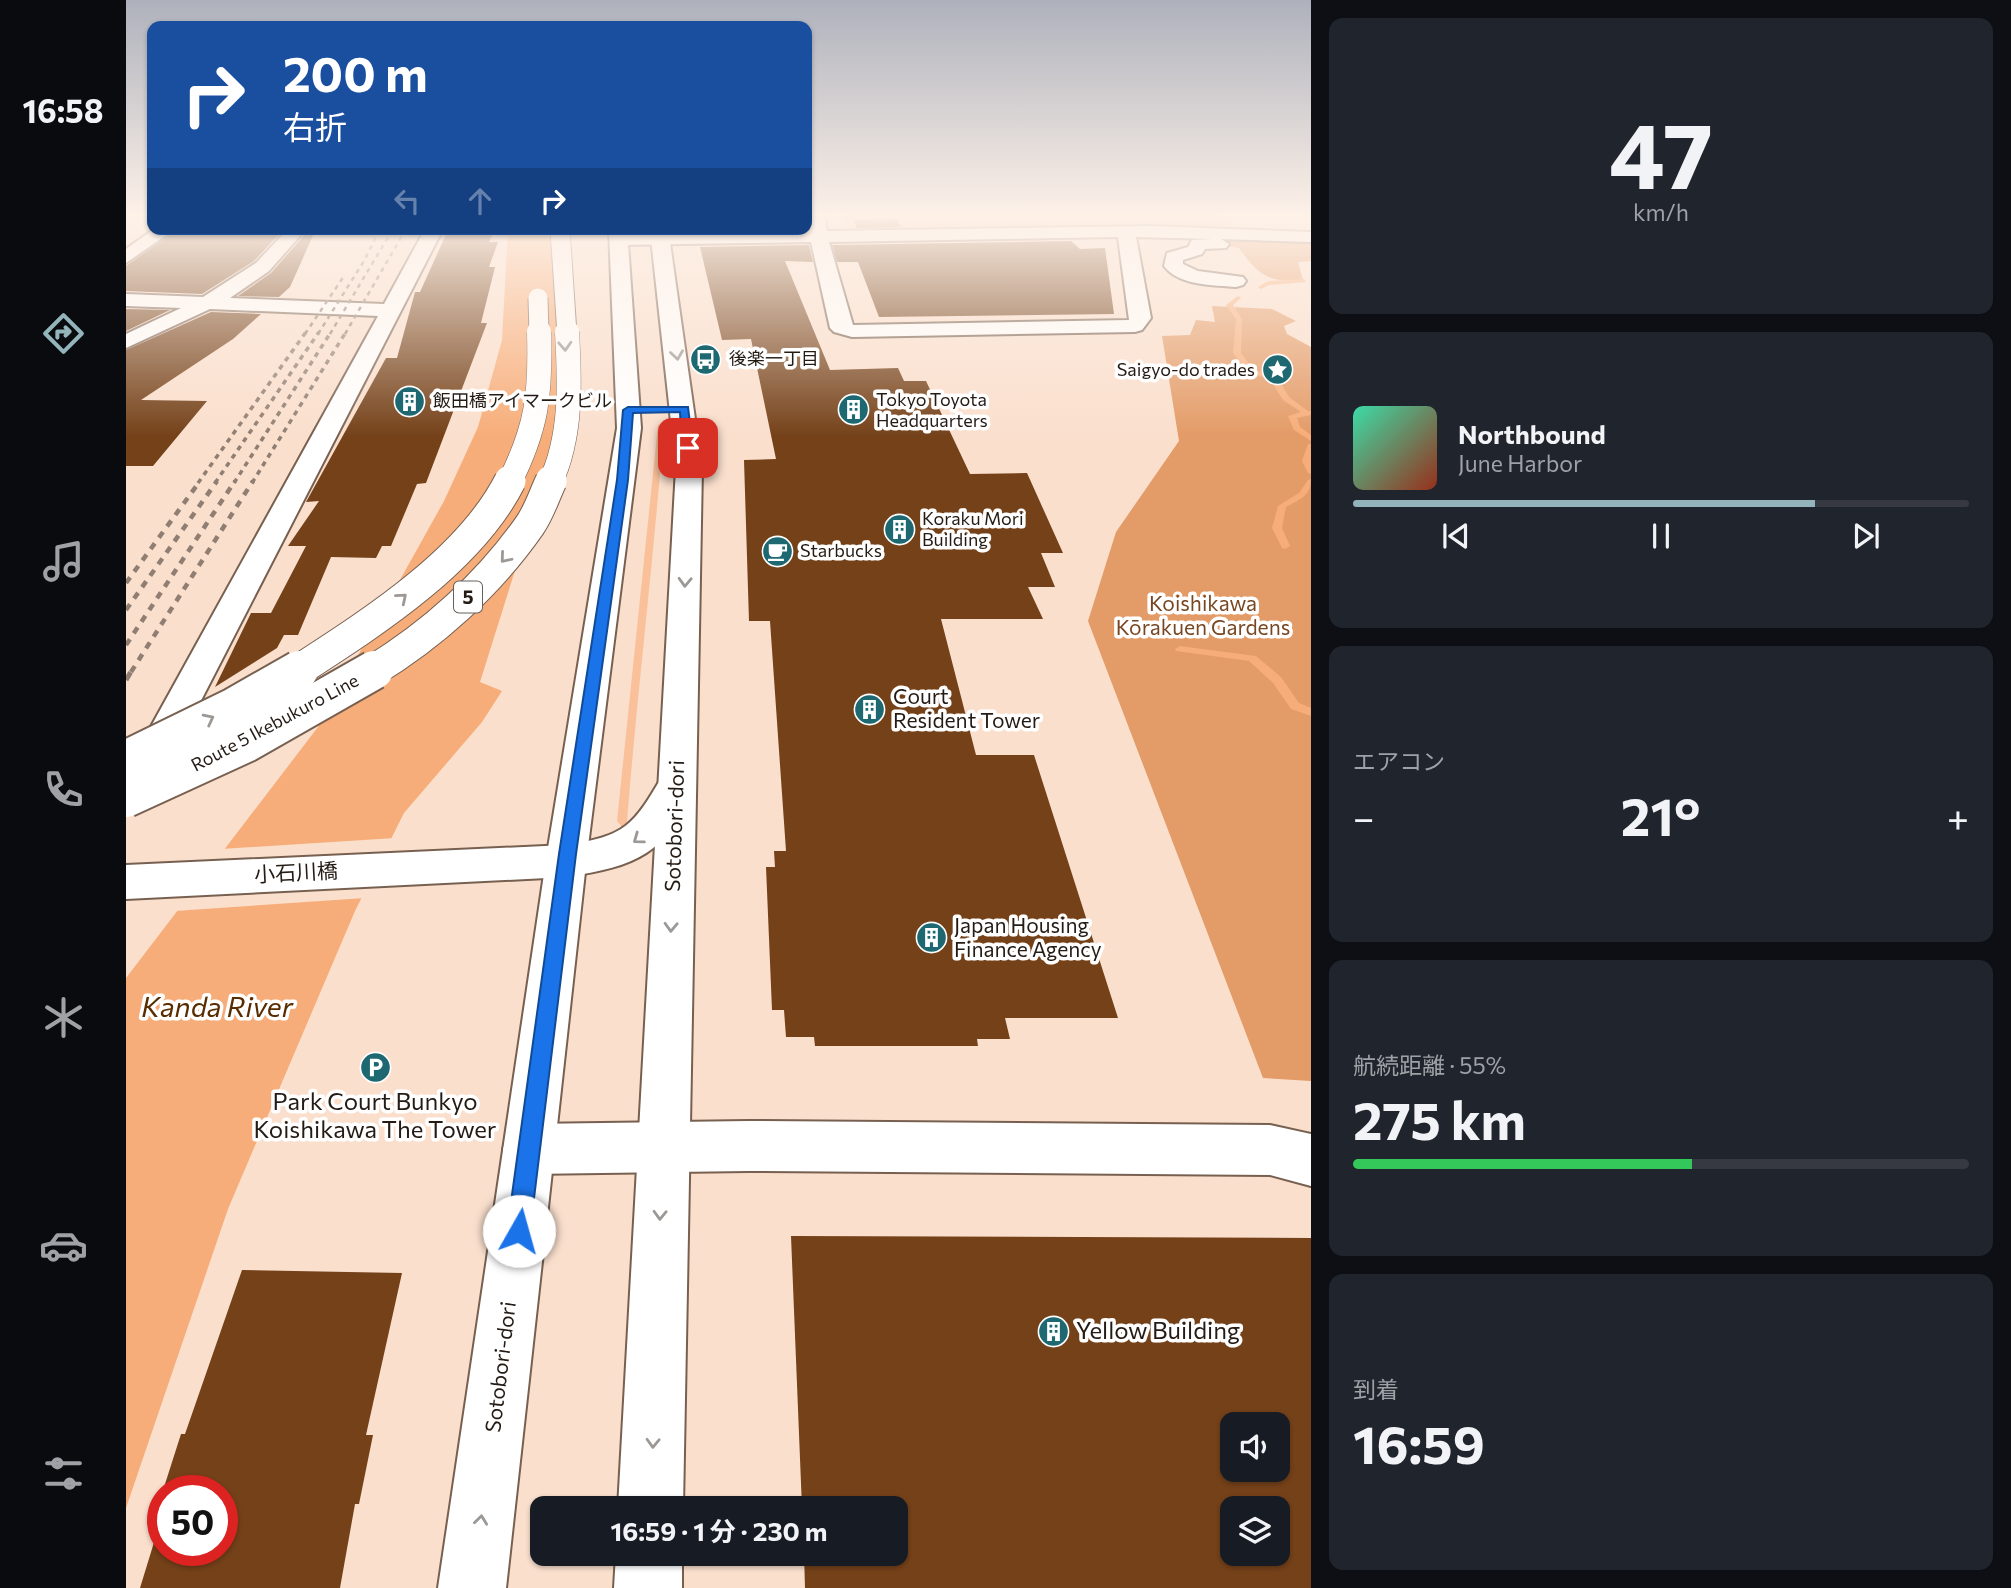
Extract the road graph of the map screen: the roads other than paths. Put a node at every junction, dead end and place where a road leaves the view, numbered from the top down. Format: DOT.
graph roads {
  1 [pos="231,288"];
  2 [pos="402,288"];
  3 [pos="537,288"];
  4 [pos="563,288"];
  5 [pos="622,288"];
  6 [pos="667,288"];
  7 [pos="832,288"];
  8 [pos="1136,288"];
  9 [pos="126,300"];
  10 [pos="204,304"];
  11 [pos="391,310"];
  12 [pos="126,342"];
  13 [pos="684,409"];
  14 [pos="628,410"];
  15 [pos="126,760"];
  16 [pos="676,785"];
  17 [pos="126,798"];
  18 [pos="126,810"];
  19 [pos="566,862"];
  20 [pos="126,882"];
  21 [pos="662,1147"];
  22 [pos="529,1149"];
  23 [pos="1311,1160"];
  24 [pos="650,1496"];
  25 [pos="649,1566"];
  26 [pos="472,1588"];
  27 [pos="648,1588"];
  1 -- 10 [label="main road"];
  2 -- 11 [label="main road"];
  15 -- 3 [label="main road, Route 5 Ikebukuro Line / 5, one-way, bridge"];
  4 -- 17 [label="main road, Route 5 Ikebukuro Line / 5, one-way, bridge"];
  5 -- 14 [label="main road, Sotobori-dori"];
  6 -- 13 [label="main road, Sotobori-dori, one-way"];
  7 -- 8 [label="main road"];
  9 -- 10 [label="main road"];
  10 -- 11 [label="main road"];
  10 -- 12 [label="main road"];
  11 -- 18 [label="main road"];
  13 -- 14 [label="main road"];
  13 -- 16 [label="main road, Sotobori-dori, one-way"];
  14 -- 19 [label="main road, Sotobori-dori"];
  16 -- 19 [label="main road, 小石川橋, one-way"];
  16 -- 21 [label="main road, Sotobori-dori, one-way"];
  19 -- 20 [label="main road, 小石川橋"];
  19 -- 22 [label="main road, Sotobori-dori"];
  21 -- 22 [label="main road"];
  21 -- 23 [label="main road"];
  21 -- 24 [label="main road, Sotobori-dori, one-way"];
  26 -- 22 [label="main road, Sotobori-dori, one-way"];
  25 -- 27 [label="main road"];
}
